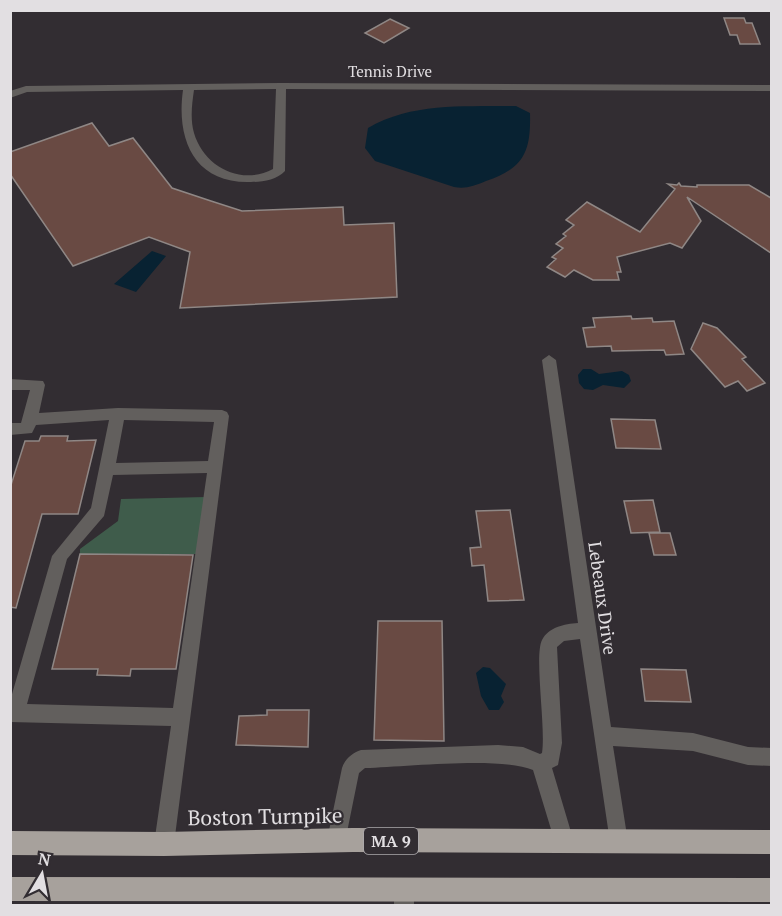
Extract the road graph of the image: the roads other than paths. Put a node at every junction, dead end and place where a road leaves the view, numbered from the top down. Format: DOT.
graph roads {
  1 [pos="281,86"];
  2 [pos="189,87"];
  3 [pos="771,88"];
  4 [pos="10,95"];
  5 [pos="549,360"];
  6 [pos="10,384"];
  7 [pos="118,414"];
  8 [pos="30,419"];
  9 [pos="10,429"];
  10 [pos="215,467"];
  11 [pos="106,469"];
  12 [pos="588,630"];
  13 [pos="13,713"];
  14 [pos="182,717"];
  15 [pos="604,736"];
  16 [pos="771,757"];
  17 [pos="541,764"];
  18 [pos="337,840"];
  19 [pos="564,842"];
  20 [pos="618,842"];
  21 [pos="771,842"];
  22 [pos="10,843"];
  23 [pos="164,844"];
  24 [pos="10,889"];
  25 [pos="771,890"];
  26 [pos="404,898"];
  27 [pos="705,898"];
  1 -- 2 [label="street, Tennis Drive"];
  1 -- 2 [label="street"];
  1 -- 3 [label="street, Tennis Drive"];
  2 -- 4 [label="street, Tennis Drive"];
  5 -- 12 [label="street, Lebeaux Drive"];
  6 -- 8 [label="street"];
  7 -- 8 [label="street"];
  7 -- 10 [label="street"];
  7 -- 11 [label="street"];
  8 -- 9 [label="street"];
  10 -- 11 [label="street"];
  10 -- 14 [label="street"];
  11 -- 13 [label="street"];
  12 -- 15 [label="street, Lebeaux Drive"];
  12 -- 17 [label="street"];
  13 -- 14 [label="street"];
  14 -- 23 [label="street"];
  15 -- 16 [label="street"];
  15 -- 20 [label="street, Lebeaux Drive"];
  17 -- 18 [label="street"];
  17 -- 19 [label="street"];
  18 -- 19 [label="highway, Boston Turnpike / MA 9"];
  18 -- 23 [label="highway, Boston Turnpike / MA 9"];
  19 -- 20 [label="highway, Boston Turnpike / MA 9"];
  20 -- 21 [label="highway, Boston Turnpike / MA 9"];
  22 -- 23 [label="highway, Boston Turnpike / MA 9"];
  24 -- 26 [label="highway"];
  25 -- 27 [label="highway"];
  26 -- 27 [label="highway"];
}
